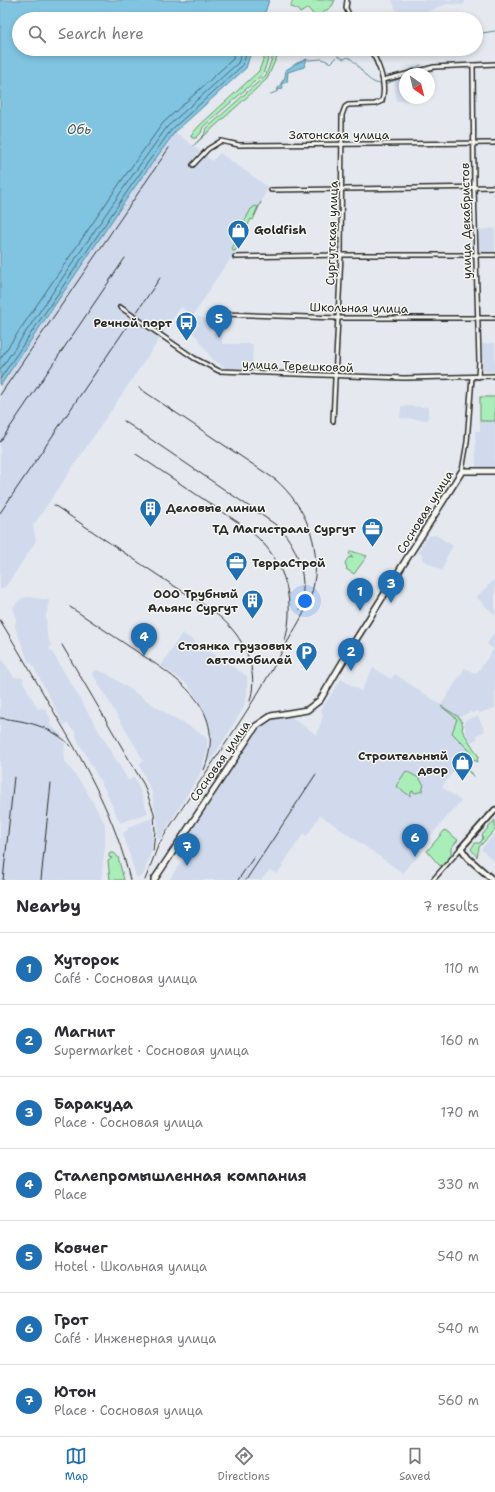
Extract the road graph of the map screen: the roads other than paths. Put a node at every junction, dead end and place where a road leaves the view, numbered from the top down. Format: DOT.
graph roads {
  1 [pos="347,0"];
  2 [pos="348,12"];
  3 [pos="374,56"];
  4 [pos="495,64"];
  5 [pos="473,65"];
  6 [pos="383,80"];
  7 [pos="473,143"];
  8 [pos="495,143"];
  9 [pos="342,145"];
  10 [pos="193,165"];
  11 [pos="495,187"];
  12 [pos="474,188"];
  13 [pos="342,189"];
  14 [pos="271,190"];
  15 [pos="341,255"];
  16 [pos="475,255"];
  17 [pos="495,255"];
  18 [pos="235,257"];
  19 [pos="120,307"];
  20 [pos="222,314"];
  21 [pos="338,318"];
  22 [pos="477,318"];
  23 [pos="495,318"];
  24 [pos="336,376"];
  25 [pos="478,376"];
  26 [pos="495,376"];
  27 [pos="472,377"];
  28 [pos="333,421"];
  29 [pos="462,471"];
  30 [pos="495,471"];
  31 [pos="495,810"];
  32 [pos="461,848"];
  33 [pos="154,880"];
  34 [pos="433,880"];
  35 [pos="493,880"];
  1 -- 2 [label="street"];
  3 -- 6 [label="street"];
  4 -- 5 [label="street"];
  5 -- 6 [label="street"];
  5 -- 7 [label="street, улица Декабристов"];
  6 -- 9 [label="street, Сургутская улица"];
  7 -- 8 [label="street, Затонская улица"];
  7 -- 9 [label="street, Затонская улица"];
  7 -- 12 [label="street, улица Декабристов"];
  9 -- 10 [label="street, Затонская улица"];
  9 -- 13 [label="street, Сургутская улица"];
  11 -- 12 [label="street"];
  12 -- 13 [label="street"];
  12 -- 16 [label="street, улица Декабристов"];
  13 -- 14 [label="street"];
  13 -- 15 [label="street, Сургутская улица"];
  15 -- 16 [label="street"];
  15 -- 18 [label="street"];
  15 -- 21 [label="street, Сургутская улица"];
  16 -- 17 [label="street"];
  16 -- 22 [label="street, улица Декабристов"];
  19 -- 24 [label="street, улица Терешковой"];
  20 -- 21 [label="street, Школьная улица"];
  21 -- 22 [label="street, Школьная улица"];
  21 -- 24 [label="street, Сургутская улица"];
  22 -- 23 [label="street, Школьная улица"];
  22 -- 25 [label="street, улица Декабристов"];
  24 -- 27 [label="street, улица Терешковой"];
  24 -- 28 [label="street, Сургутская улица"];
  25 -- 26 [label="street, улица Терешковой"];
  25 -- 27 [label="street, улица Терешковой"];
  27 -- 29 [label="street"];
  29 -- 30 [label="main road, Сосновая улица"];
  29 -- 33 [label="main road, Сосновая улица"];
  31 -- 32 [label="street"];
  32 -- 34 [label="street"];
  32 -- 35 [label="street"];
}
